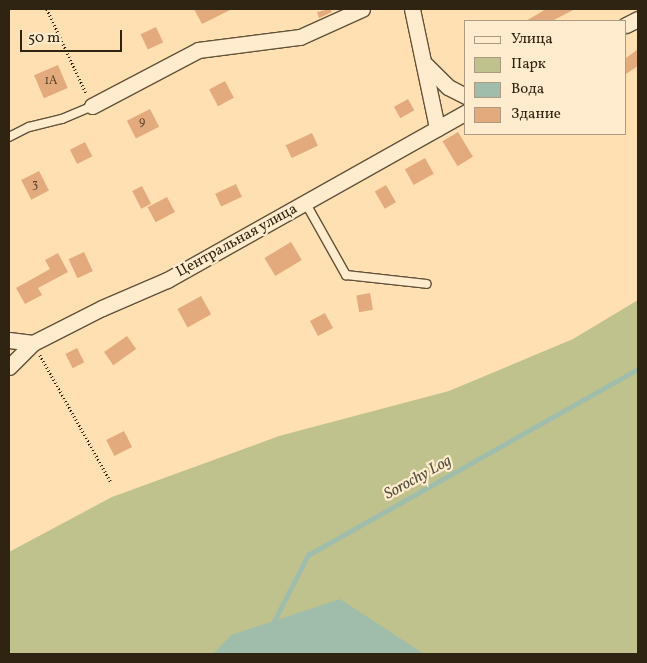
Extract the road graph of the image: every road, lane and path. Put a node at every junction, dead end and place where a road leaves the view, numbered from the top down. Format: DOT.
graph roads {
  1 [pos="47,9"];
  2 [pos="362,9"];
  3 [pos="412,9"];
  4 [pos="426,65"];
  5 [pos="464,95"];
  6 [pos="92,106"];
  7 [pos="464,113"];
  8 [pos="437,128"];
  9 [pos="9,137"];
  10 [pos="306,202"];
  11 [pos="427,284"];
  12 [pos="9,340"];
  13 [pos="33,343"];
  14 [pos="9,367"];
  15 [pos="111,482"];
  1 -- 6 [label="path"];
  2 -- 6 [label="street"];
  3 -- 4 [label="street"];
  4 -- 5 [label="street"];
  4 -- 8 [label="street"];
  6 -- 9 [label="lane"];
  7 -- 8 [label="street, Центральная улица"];
  8 -- 10 [label="street, Центральная улица"];
  10 -- 11 [label="lane"];
  10 -- 13 [label="street, Центральная улица"];
  12 -- 13 [label="street"];
  13 -- 14 [label="street, Центральная улица"];
  13 -- 15 [label="path"];
}
